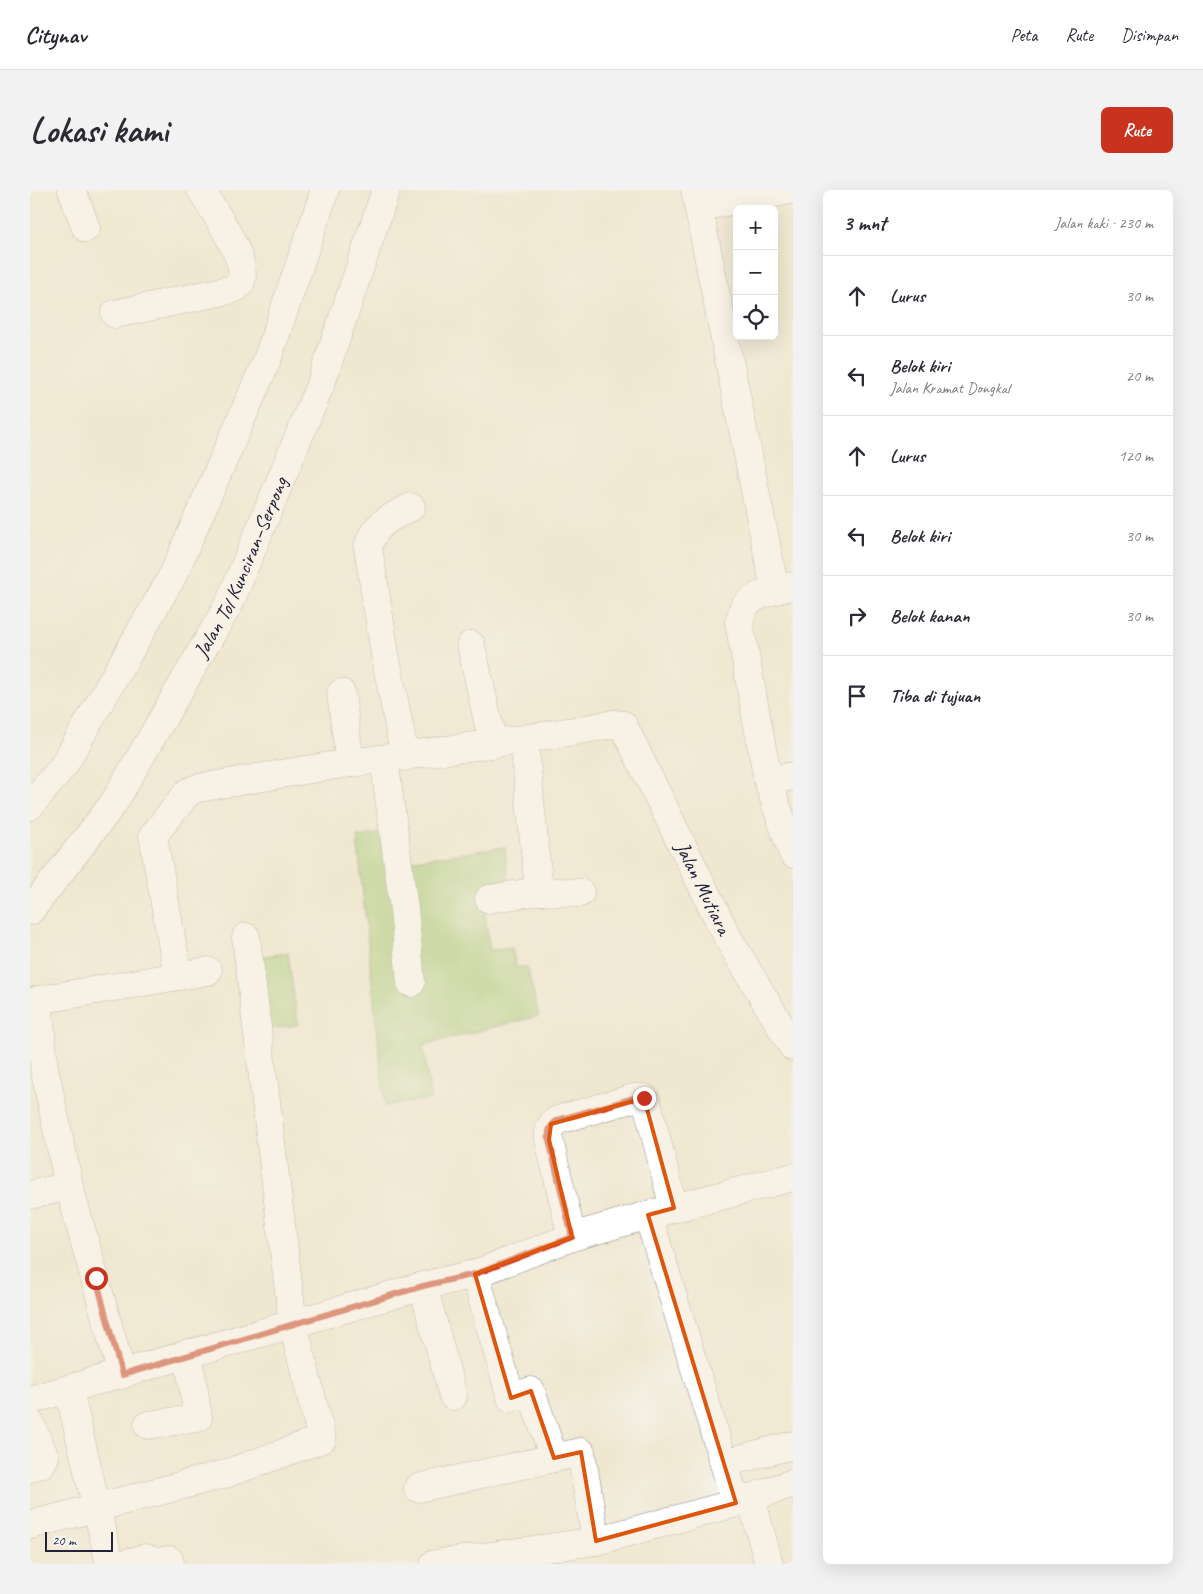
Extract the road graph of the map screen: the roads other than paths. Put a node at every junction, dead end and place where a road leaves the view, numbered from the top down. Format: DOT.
graph roads {
  1 [pos="72,190"];
  2 [pos="201,190"];
  3 [pos="325,190"];
  4 [pos="386,190"];
  5 [pos="792,190"];
  6 [pos="697,199"];
  7 [pos="86,228"];
  8 [pos="115,314"];
  9 [pos="411,507"];
  10 [pos="784,588"];
  11 [pos="471,645"];
  12 [pos="341,693"];
  13 [pos="524,740"];
  14 [pos="492,744"];
  15 [pos="395,758"];
  16 [pos="350,763"];
  17 [pos="780,778"];
  18 [pos="30,806"];
  19 [pos="793,854"];
  20 [pos="539,891"];
  21 [pos="580,893"];
  22 [pos="489,899"];
  23 [pos="30,911"];
  24 [pos="246,937"];
  25 [pos="208,970"];
  26 [pos="178,976"];
  27 [pos="411,983"];
  28 [pos="793,1048"];
  29 [pos="37,1069"];
  30 [pos="793,1177"];
  31 [pos="69,1186"];
  32 [pos="30,1195"];
  33 [pos="674,1208"];
  34 [pos="648,1215"];
  35 [pos="572,1237"];
  36 [pos="475,1274"];
  37 [pos="423,1286"];
  38 [pos="293,1324"];
  39 [pos="188,1354"];
  40 [pos="122,1375"];
  41 [pos="69,1390"];
  42 [pos="454,1396"];
  43 [pos="30,1400"];
  44 [pos="30,1423"];
  45 [pos="148,1425"];
  46 [pos="793,1445"];
  47 [pos="554,1458"];
  48 [pos="724,1463"];
  49 [pos="30,1468"];
  50 [pos="793,1483"];
  51 [pos="418,1488"];
  52 [pos="743,1501"];
  53 [pos="98,1508"];
  54 [pos="30,1525"];
  55 [pos="596,1542"];
  56 [pos="110,1564"];
  57 [pos="123,1564"];
  58 [pos="170,1564"];
  59 [pos="434,1564"];
  60 [pos="769,1564"];
  1 -- 7 [label="main road"];
  2 -- 8 [label="main road"];
  3 -- 18 [label="main road"];
  4 -- 23 [label="main road, Jalan Tol Kunciran–Serpong"];
  5 -- 6 [label="main road"];
  6 -- 10 [label="main road"];
  9 -- 15 [label="main road"];
  10 -- 17 [label="main road"];
  11 -- 14 [label="main road"];
  12 -- 16 [label="main road"];
  13 -- 14 [label="main road"];
  13 -- 20 [label="main road"];
  13 -- 28 [label="main road, Jalan Mutiara"];
  14 -- 15 [label="main road"];
  15 -- 16 [label="main road"];
  15 -- 27 [label="main road"];
  16 -- 26 [label="main road"];
  17 -- 19 [label="main road"];
  20 -- 21 [label="main road"];
  20 -- 22 [label="main road"];
  24 -- 38 [label="main road"];
  25 -- 26 [label="main road"];
  26 -- 29 [label="main road"];
  29 -- 31 [label="main road"];
  30 -- 33 [label="main road"];
  31 -- 32 [label="main road"];
  31 -- 40 [label="main road"];
  33 -- 34 [label="main road"];
  33 -- 35 [label="main road"];
  34 -- 35 [label="main road"];
  34 -- 48 [label="main road"];
  35 -- 36 [label="main road"];
  36 -- 37 [label="main road"];
  36 -- 47 [label="main road"];
  37 -- 38 [label="main road"];
  37 -- 42 [label="main road"];
  38 -- 39 [label="main road"];
  38 -- 53 [label="main road"];
  39 -- 40 [label="main road"];
  39 -- 45 [label="main road"];
  40 -- 41 [label="main road"];
  41 -- 43 [label="main road"];
  41 -- 53 [label="main road"];
  44 -- 49 [label="main road"];
  46 -- 48 [label="main road"];
  47 -- 51 [label="main road"];
  47 -- 55 [label="main road"];
  48 -- 52 [label="main road"];
  50 -- 52 [label="main road"];
  52 -- 55 [label="main road"];
  52 -- 60 [label="main road"];
  53 -- 54 [label="main road"];
  53 -- 56 [label="main road"];
  55 -- 59 [label="main road"];
  57 -- 58 [label="main road"];
}
